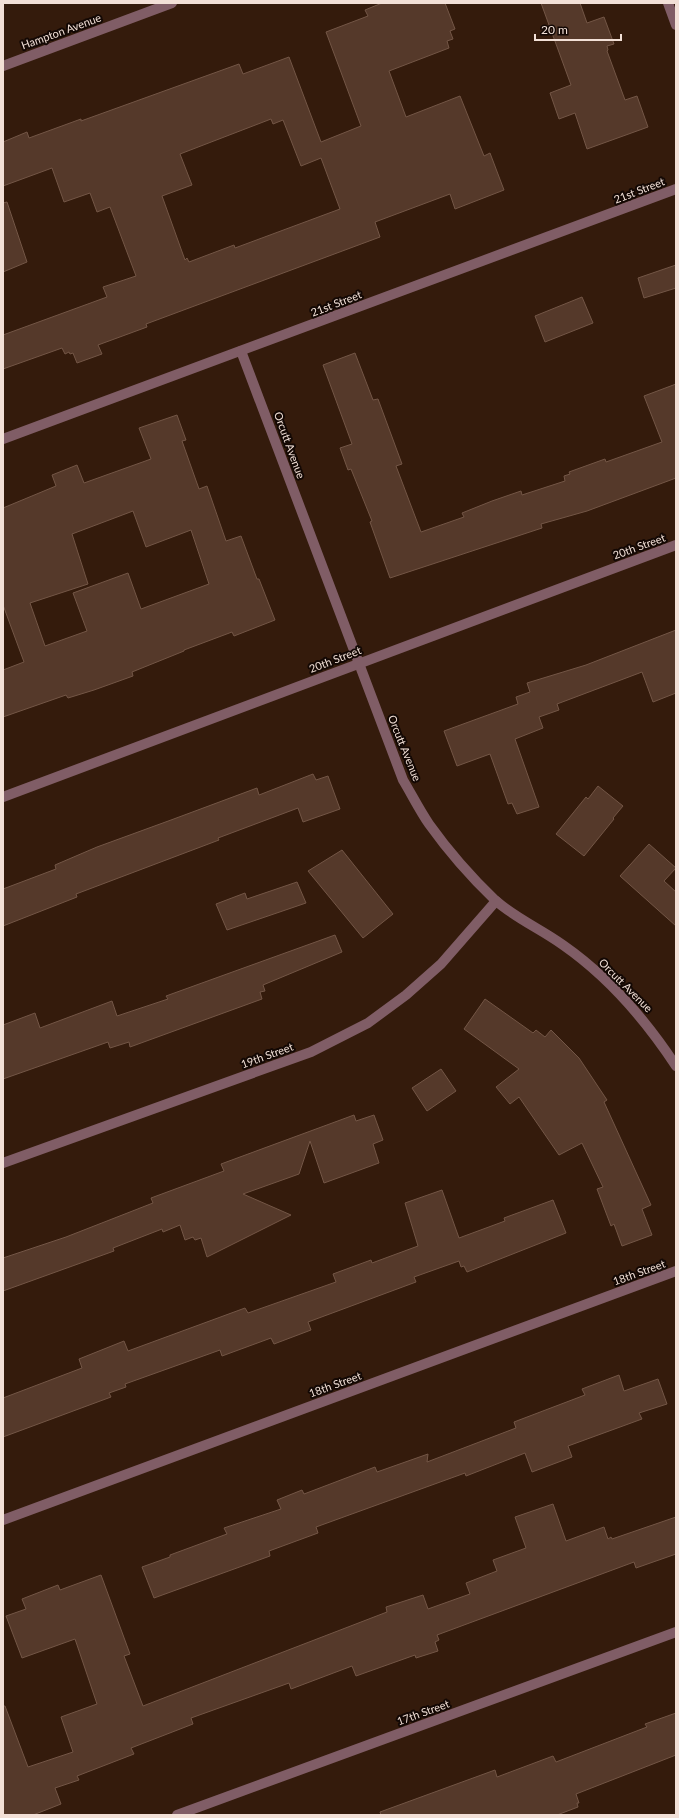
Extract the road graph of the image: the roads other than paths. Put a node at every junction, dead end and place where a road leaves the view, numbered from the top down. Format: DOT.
graph roads {
  1 [pos="172,3"];
  2 [pos="668,3"];
  3 [pos="676,25"];
  4 [pos="3,66"];
  5 [pos="676,188"];
  6 [pos="241,351"];
  7 [pos="3,439"];
  8 [pos="676,545"];
  9 [pos="358,663"];
  10 [pos="3,797"];
  11 [pos="496,901"];
  12 [pos="676,1066"];
  13 [pos="3,1163"];
  14 [pos="676,1271"];
  15 [pos="3,1520"];
  16 [pos="676,1632"];
  17 [pos="177,1815"];
  1 -- 4 [label="street, Hampton Avenue"];
  2 -- 3 [label="street"];
  5 -- 6 [label="street, 21st Street"];
  6 -- 7 [label="street, 21st Street"];
  6 -- 9 [label="street, Orcutt Avenue"];
  8 -- 9 [label="street, 20th Street"];
  9 -- 10 [label="street, 20th Street"];
  9 -- 11 [label="street, Orcutt Avenue"];
  11 -- 12 [label="street, Orcutt Avenue"];
  11 -- 13 [label="street, 19th Street"];
  14 -- 15 [label="street, 18th Street"];
  16 -- 17 [label="street, 17th Street"];
}
